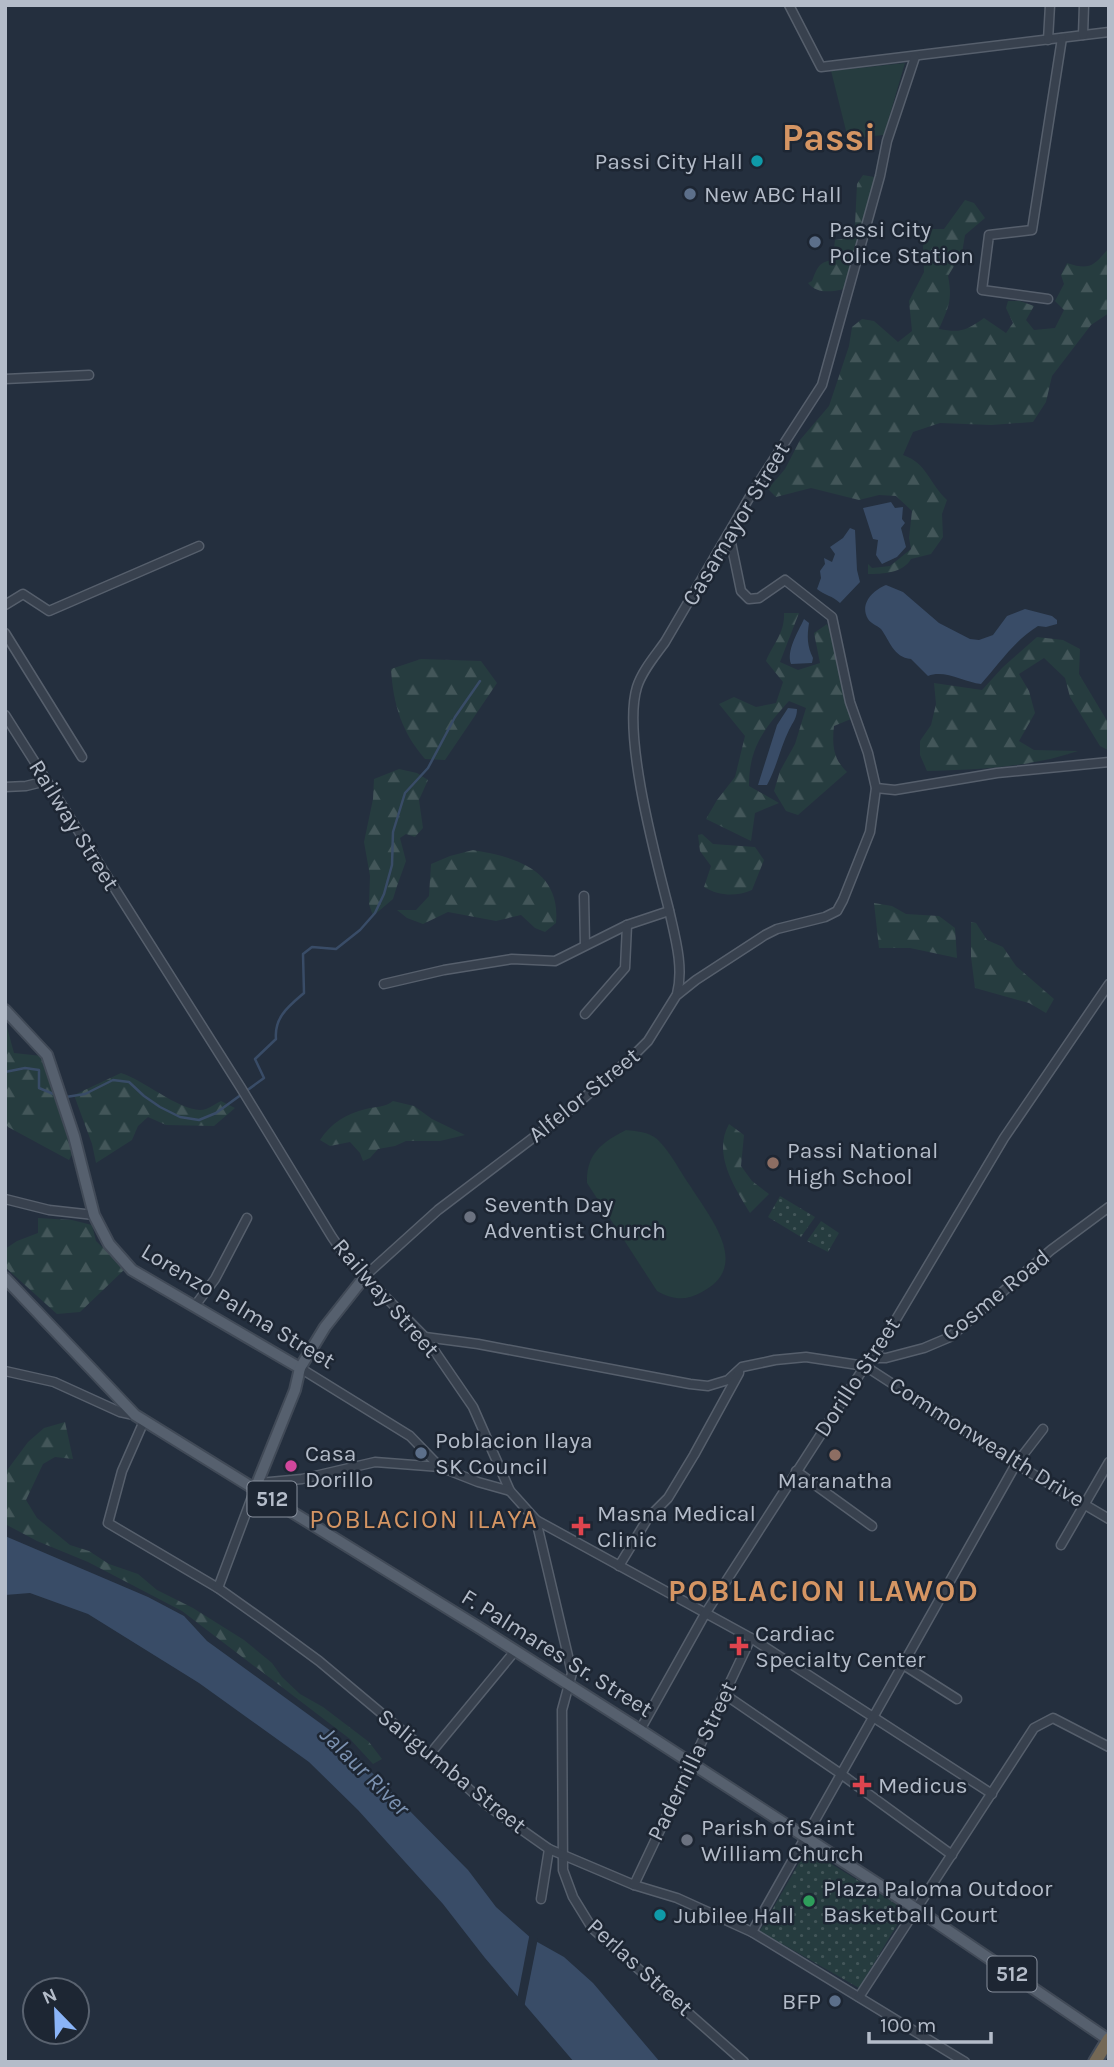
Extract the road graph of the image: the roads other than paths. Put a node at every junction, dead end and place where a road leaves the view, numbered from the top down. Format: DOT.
graph roads {
  1 [pos="789,5"];
  2 [pos="1050,5"];
  3 [pos="1084,5"];
  4 [pos="1109,32"];
  5 [pos="1083,35"];
  6 [pos="1062,38"];
  7 [pos="1048,40"];
  8 [pos="915,57"];
  9 [pos="1048,299"];
  10 [pos="89,375"];
  11 [pos="5,380"];
  12 [pos="729,533"];
  13 [pos="198,546"];
  14 [pos="5,605"];
  15 [pos="5,633"];
  16 [pos="5,715"];
  17 [pos="82,757"];
  18 [pos="1109,762"];
  19 [pos="46,780"];
  20 [pos="5,787"];
  21 [pos="876,788"];
  22 [pos="584,896"];
  23 [pos="669,911"];
  24 [pos="627,925"];
  25 [pos="585,945"];
  26 [pos="384,984"];
  27 [pos="1109,984"];
  28 [pos="676,996"];
  29 [pos="5,1010"];
  30 [pos="585,1014"];
  31 [pos="5,1199"];
  32 [pos="1109,1207"];
  33 [pos="94,1215"];
  34 [pos="247,1218"];
  35 [pos="366,1275"];
  36 [pos="5,1278"];
  37 [pos="194,1307"];
  38 [pos="425,1336"];
  39 [pos="872,1358"];
  40 [pos="864,1366"];
  41 [pos="742,1367"];
  42 [pos="300,1368"];
  43 [pos="5,1371"];
  44 [pos="139,1418"];
  45 [pos="1043,1429"];
  46 [pos="1109,1462"];
  47 [pos="1016,1464"];
  48 [pos="440,1467"];
  49 [pos="796,1471"];
  50 [pos="257,1486"];
  51 [pos="510,1491"];
  52 [pos="1085,1504"];
  53 [pos="1109,1519"];
  54 [pos="536,1520"];
  55 [pos="872,1526"];
  56 [pos="1061,1545"];
  57 [pos="619,1566"];
  58 [pos="218,1588"];
  59 [pos="705,1614"];
  60 [pos="751,1638"];
  61 [pos="516,1651"];
  62 [pos="902,1664"];
  63 [pos="569,1685"];
  64 [pos="724,1694"];
  65 [pos="957,1699"];
  66 [pos="872,1718"];
  67 [pos="640,1730"];
  68 [pos="1109,1747"];
  69 [pos="430,1754"];
  70 [pos="691,1763"];
  71 [pos="841,1773"];
  72 [pos="992,1794"];
  73 [pos="806,1838"];
  74 [pos="549,1849"];
  75 [pos="953,1855"];
  76 [pos="562,1856"];
  77 [pos="634,1885"];
  78 [pos="541,1899"];
  79 [pos="915,1908"];
  80 [pos="752,1932"];
  81 [pos="859,1997"];
  82 [pos="1109,2039"];
  83 [pos="744,2062"];
  84 [pos="965,2062"];
  85 [pos="1095,2062"];
  1 -- 8 [label="street"];
  2 -- 7 [label="street"];
  3 -- 5 [label="street"];
  4 -- 5 [label="street"];
  5 -- 6 [label="street"];
  6 -- 7 [label="street"];
  6 -- 9 [label="street"];
  7 -- 8 [label="street"];
  8 -- 12 [label="street, Casamayor Street"];
  10 -- 11 [label="street"];
  12 -- 21 [label="street"];
  12 -- 23 [label="street, Casamayor Street"];
  13 -- 14 [label="street"];
  15 -- 17 [label="street"];
  16 -- 19 [label="street, Railway Street"];
  18 -- 21 [label="street"];
  19 -- 20 [label="street"];
  19 -- 35 [label="street, Railway Street"];
  21 -- 28 [label="street, Alfelor Street"];
  22 -- 25 [label="street"];
  23 -- 24 [label="street"];
  23 -- 28 [label="street, Casamayor Street"];
  24 -- 25 [label="street"];
  24 -- 30 [label="street"];
  25 -- 26 [label="street"];
  27 -- 39 [label="street, Dorillo Street"];
  28 -- 35 [label="street, Alfelor Street"];
  29 -- 33 [label="main road, Lorenzo Palma Street"];
  31 -- 33 [label="street"];
  32 -- 39 [label="street, Cosme Road"];
  33 -- 37 [label="main road, Lorenzo Palma Street"];
  34 -- 37 [label="street"];
  35 -- 38 [label="street, Railway Street"];
  35 -- 42 [label="main road"];
  36 -- 44 [label="main road, F. Palmares Sr. Street / 512"];
  37 -- 42 [label="main road, Lorenzo Palma Street"];
  38 -- 41 [label="street"];
  38 -- 51 [label="street, Railway Street"];
  39 -- 40 [label="street, Dorillo Street"];
  40 -- 41 [label="street"];
  40 -- 47 [label="street, Commonwealth Drive"];
  40 -- 49 [label="street, Dorillo Street"];
  41 -- 57 [label="street"];
  42 -- 48 [label="street, Lorenzo Palma Street"];
  42 -- 50 [label="main road"];
  43 -- 44 [label="street"];
  44 -- 50 [label="main road, F. Palmares Sr. Street / 512"];
  44 -- 58 [label="street, Saligumba Street"];
  45 -- 47 [label="street"];
  46 -- 52 [label="street"];
  47 -- 52 [label="street, Commonwealth Drive"];
  47 -- 62 [label="street"];
  48 -- 50 [label="street"];
  48 -- 51 [label="street"];
  49 -- 55 [label="street"];
  49 -- 59 [label="street, Dorillo Street"];
  50 -- 58 [label="street"];
  50 -- 61 [label="main road, F. Palmares Sr. Street / 512"];
  51 -- 54 [label="street, Railway Street"];
  52 -- 53 [label="street, Commonwealth Drive"];
  52 -- 56 [label="street"];
  54 -- 57 [label="street"];
  54 -- 63 [label="street, Railway Street"];
  57 -- 59 [label="street"];
  58 -- 69 [label="street, Saligumba Street"];
  59 -- 60 [label="street"];
  59 -- 67 [label="street, Dorillo Street"];
  60 -- 64 [label="street, Padernilla Street"];
  60 -- 66 [label="street"];
  61 -- 63 [label="main road, F. Palmares Sr. Street / 512"];
  61 -- 69 [label="street"];
  62 -- 65 [label="street"];
  62 -- 66 [label="street"];
  63 -- 67 [label="main road, F. Palmares Sr. Street / 512"];
  63 -- 76 [label="street, Railway Street"];
  64 -- 70 [label="street, Padernilla Street"];
  64 -- 71 [label="street"];
  66 -- 71 [label="street"];
  66 -- 72 [label="street"];
  67 -- 70 [label="main road, F. Palmares Sr. Street / 512"];
  68 -- 72 [label="street"];
  69 -- 74 [label="street, Saligumba Street"];
  70 -- 73 [label="main road, F. Palmares Sr. Street / 512"];
  70 -- 77 [label="street, Padernilla Street"];
  71 -- 73 [label="street"];
  71 -- 75 [label="street"];
  72 -- 75 [label="street"];
  73 -- 79 [label="main road, F. Palmares Sr. Street / 512"];
  73 -- 80 [label="street"];
  74 -- 76 [label="street, Saligumba Street"];
  74 -- 78 [label="street"];
  75 -- 79 [label="street"];
  76 -- 77 [label="street, Saligumba Street"];
  76 -- 83 [label="street, Perlas Street"];
  77 -- 80 [label="street, Saligumba Street"];
  79 -- 81 [label="street"];
  79 -- 82 [label="main road, F. Palmares Sr. Street / 512"];
  80 -- 81 [label="street, Saligumba Street"];
  81 -- 84 [label="street, Saligumba Street"];
  82 -- 85 [label="highway"];
}
